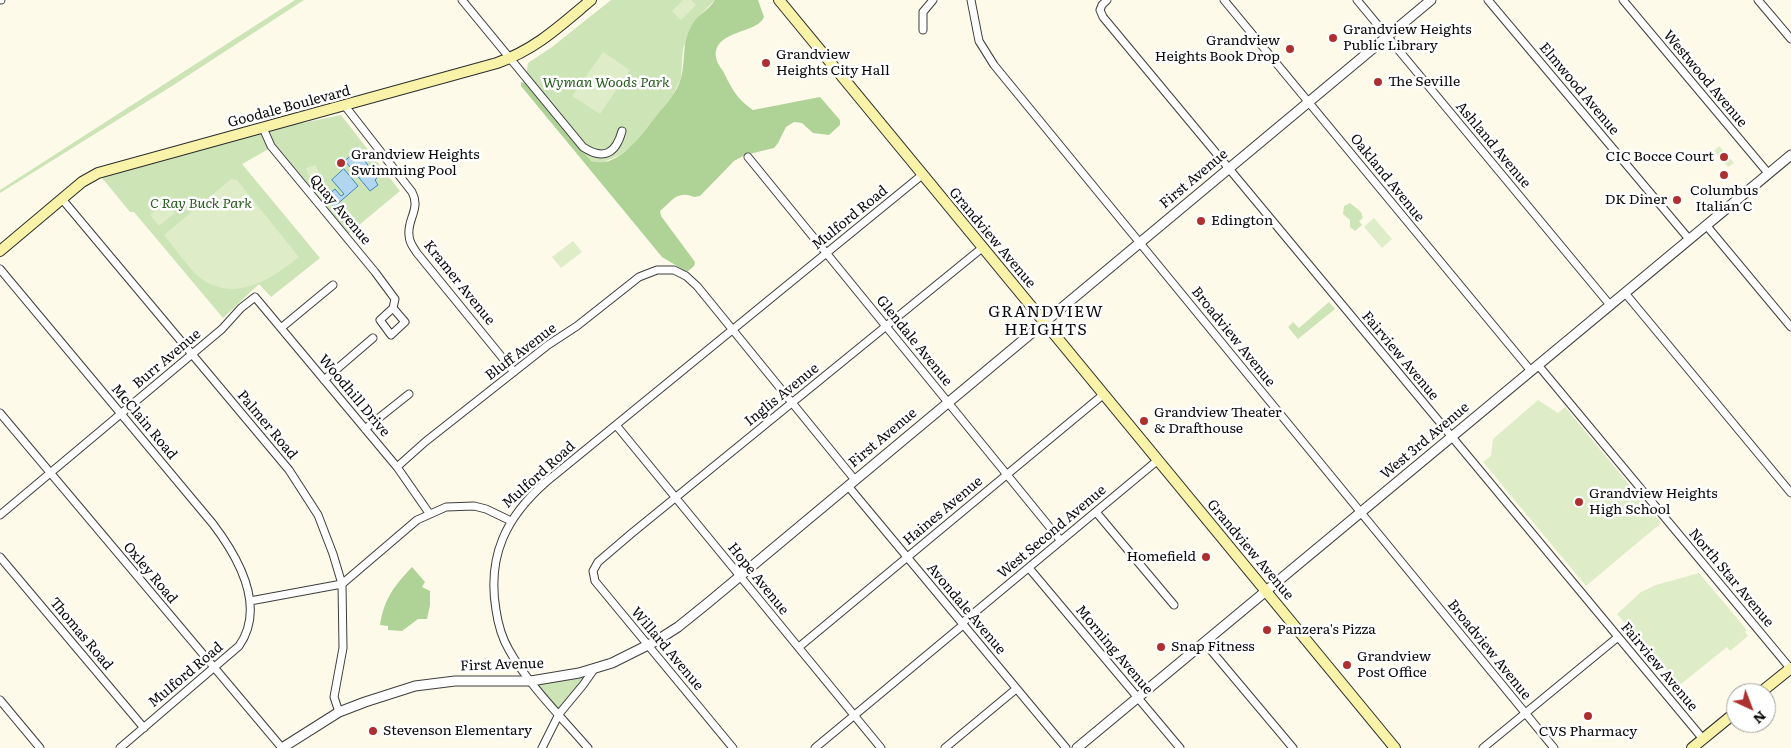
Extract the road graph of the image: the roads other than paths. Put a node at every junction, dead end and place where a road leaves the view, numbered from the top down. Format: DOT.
graph roads {
  1 [pos="462,0"];
  2 [pos="592,0"];
  3 [pos="778,0"];
  4 [pos="933,0"];
  5 [pos="971,0"];
  6 [pos="1107,0"];
  7 [pos="1224,0"];
  8 [pos="1357,0"];
  9 [pos="1431,0"];
  10 [pos="1488,0"];
  11 [pos="1623,0"];
  12 [pos="1758,0"];
  13 [pos="923,30"];
  14 [pos="1387,36"];
  15 [pos="1791,39"];
  16 [pos="510,58"];
  17 [pos="1308,102"];
  18 [pos="345,106"];
  19 [pos="263,128"];
  20 [pos="622,131"];
  21 [pos="748,158"];
  22 [pos="1790,158"];
  23 [pos="1229,168"];
  24 [pos="1768,173"];
  25 [pos="922,175"];
  26 [pos="62,199"];
  27 [pos="1706,225"];
  28 [pos="1689,239"];
  29 [pos="1139,243"];
  30 [pos="982,248"];
  31 [pos="0,251"];
  32 [pos="826,254"];
  33 [pos="0,269"];
  34 [pos="666,269"];
  35 [pos="333,285"];
  36 [pos="1625,293"];
  37 [pos="255,297"];
  38 [pos="1610,305"];
  39 [pos="393,308"];
  40 [pos="1044,322"];
  41 [pos="886,326"];
  42 [pos="1791,327"];
  43 [pos="281,328"];
  44 [pos="733,330"];
  45 [pos="373,338"];
  46 [pos="191,354"];
  47 [pos="1535,368"];
  48 [pos="514,372"];
  49 [pos="324,380"];
  50 [pos="409,394"];
  51 [pos="1104,394"];
  52 [pos="947,402"];
  53 [pos="792,403"];
  54 [pos="0,413"];
  55 [pos="121,414"];
  56 [pos="616,425"];
  57 [pos="365,429"];
  58 [pos="1452,437"];
  59 [pos="1158,460"];
  60 [pos="397,467"];
  61 [pos="50,473"];
  62 [pos="1006,475"];
  63 [pos="851,483"];
  64 [pos="1791,493"];
  65 [pos="676,498"];
  66 [pos="1096,512"];
  67 [pos="429,513"];
  68 [pos="1361,513"];
  69 [pos="0,515"];
  70 [pos="511,521"];
  71 [pos="1061,541"];
  72 [pos="0,557"];
  73 [pos="907,557"];
  74 [pos="598,562"];
  75 [pos="1029,568"];
  76 [pos="740,576"];
  77 [pos="342,584"];
  78 [pos="1266,591"];
  79 [pos="250,601"];
  80 [pos="1174,605"];
  81 [pos="963,624"];
  82 [pos="1618,637"];
  83 [pos="1204,642"];
  84 [pos="648,645"];
  85 [pos="799,648"];
  86 [pos="214,668"];
  87 [pos="595,668"];
  88 [pos="1790,668"];
  89 [pos="531,681"];
  90 [pos="1772,683"];
  91 [pos="1016,689"];
  92 [pos="1138,698"];
  93 [pos="0,700"];
  94 [pos="340,712"];
  95 [pos="1525,713"];
  96 [pos="560,714"];
  97 [pos="854,715"];
  98 [pos="1726,720"];
  99 [pos="144,728"];
  100 [pos="1703,739"];
  101 [pos="40,748"];
  102 [pos="120,748"];
  103 [pos="282,748"];
  104 [pos="542,748"];
  105 [pos="588,748"];
  106 [pos="733,748"];
  107 [pos="814,748"];
  108 [pos="881,748"];
  109 [pos="945,748"];
  110 [pos="1066,748"];
  111 [pos="1077,748"];
  112 [pos="1180,748"];
  113 [pos="1293,748"];
  114 [pos="1395,748"];
  115 [pos="1483,748"];
  116 [pos="1554,748"];
  117 [pos="1692,748"];
  1 -- 16 [label="street"];
  2 -- 16 [label="main road, Goodale Boulevard"];
  3 -- 25 [label="main road, Grandview Avenue"];
  4 -- 13 [label="street"];
  5 -- 29 [label="street, Broadview Avenue"];
  6 -- 23 [label="street, Fairview Avenue"];
  7 -- 17 [label="street, Oakland Avenue"];
  8 -- 14 [label="street, Ashland Avenue"];
  9 -- 14 [label="street, First Avenue"];
  10 -- 28 [label="street, Elmwood Avenue"];
  11 -- 24 [label="street, Westwood Avenue"];
  12 -- 15 [label="street"];
  14 -- 17 [label="street, First Avenue"];
  14 -- 38 [label="street, Ashland Avenue"];
  16 -- 18 [label="main road, Goodale Boulevard"];
  16 -- 20 [label="street"];
  17 -- 23 [label="street, First Avenue"];
  17 -- 47 [label="street, Oakland Avenue"];
  18 -- 19 [label="main road, Goodale Boulevard"];
  18 -- 48 [label="street, Kramer Avenue"];
  19 -- 26 [label="main road, Goodale Boulevard"];
  19 -- 39 [label="street, Quay Avenue"];
  21 -- 32 [label="street, Glendale Avenue"];
  22 -- 24 [label="street, West 3rd Avenue"];
  23 -- 29 [label="street, First Avenue"];
  23 -- 58 [label="street, Fairview Avenue"];
  24 -- 27 [label="street, West 3rd Avenue"];
  25 -- 30 [label="main road, Grandview Avenue"];
  25 -- 32 [label="street, Mulford Road"];
  26 -- 31 [label="main road, Goodale Boulevard"];
  26 -- 46 [label="street, Palmer Road"];
  27 -- 28 [label="street, West 3rd Avenue"];
  27 -- 42 [label="street"];
  28 -- 36 [label="street, West 3rd Avenue"];
  29 -- 40 [label="street, First Avenue"];
  29 -- 68 [label="street, Broadview Avenue"];
  30 -- 40 [label="main road, Grandview Avenue"];
  30 -- 41 [label="street, Inglis Avenue"];
  32 -- 41 [label="street, Glendale Avenue"];
  32 -- 44 [label="street, Mulford Road"];
  33 -- 55 [label="street, McClain Road"];
  34 -- 44 [label="street, Avondale Avenue"];
  34 -- 48 [label="street, Bluff Avenue"];
  35 -- 43 [label="street"];
  36 -- 38 [label="street, West 3rd Avenue"];
  36 -- 64 [label="street"];
  37 -- 43 [label="street, Woodhill Drive"];
  37 -- 46 [label="street, Burr Avenue"];
  38 -- 47 [label="street, West 3rd Avenue"];
  40 -- 51 [label="main road, Grandview Avenue"];
  40 -- 52 [label="street, First Avenue"];
  41 -- 52 [label="street, Glendale Avenue"];
  41 -- 53 [label="street, Inglis Avenue"];
  43 -- 49 [label="street, Woodhill Drive"];
  44 -- 53 [label="street, Avondale Avenue"];
  44 -- 56 [label="street, Mulford Road"];
  45 -- 49 [label="street"];
  46 -- 55 [label="street, Burr Avenue"];
  46 -- 77 [label="street, Palmer Road"];
  47 -- 58 [label="street, West 3rd Avenue"];
  47 -- 88 [label="street, North Star Avenue"];
  48 -- 60 [label="street, Bluff Avenue"];
  49 -- 57 [label="street, Woodhill Drive"];
  50 -- 57 [label="street"];
  51 -- 59 [label="main road, Grandview Avenue"];
  51 -- 62 [label="street, Haines Avenue"];
  52 -- 62 [label="street, Glendale Avenue"];
  52 -- 63 [label="street, First Avenue"];
  53 -- 63 [label="street, Avondale Avenue"];
  53 -- 65 [label="street, Inglis Avenue"];
  54 -- 61 [label="street, Oxley Road"];
  55 -- 61 [label="street, Burr Avenue"];
  55 -- 79 [label="street, McClain Road"];
  56 -- 65 [label="street, Hope Avenue"];
  56 -- 70 [label="street, Mulford Road"];
  57 -- 60 [label="street, Woodhill Drive"];
  58 -- 68 [label="street, West 3rd Avenue"];
  58 -- 82 [label="street, Fairview Avenue"];
  59 -- 66 [label="street, West Second Avenue"];
  59 -- 78 [label="main road, Grandview Avenue"];
  60 -- 67 [label="street, Woodhill Drive"];
  61 -- 69 [label="street, Burr Avenue"];
  61 -- 86 [label="street, Oxley Road"];
  62 -- 71 [label="street, Glendale Avenue"];
  62 -- 73 [label="street, Haines Avenue"];
  63 -- 73 [label="street, Avondale Avenue"];
  63 -- 76 [label="street, First Avenue"];
  65 -- 74 [label="street, Inglis Avenue"];
  65 -- 76 [label="street, Hope Avenue"];
  66 -- 71 [label="street, West Second Avenue"];
  66 -- 80 [label="street"];
  67 -- 70 [label="street, Mulford Road"];
  67 -- 77 [label="street, Mulford Road"];
  68 -- 78 [label="street, West 3rd Avenue"];
  68 -- 95 [label="street, Broadview Avenue"];
  70 -- 89 [label="street"];
  71 -- 75 [label="street, West Second Avenue"];
  72 -- 99 [label="street, Thomas Road"];
  73 -- 81 [label="street, Avondale Avenue"];
  73 -- 85 [label="street, Haines Avenue"];
  74 -- 84 [label="street, Willard Avenue"];
  75 -- 81 [label="street, West Second Avenue"];
  75 -- 92 [label="street, Morning Avenue"];
  76 -- 84 [label="street, First Avenue"];
  76 -- 85 [label="street, Hope Avenue"];
  77 -- 79 [label="street"];
  77 -- 94 [label="street, Palmer Road"];
  78 -- 83 [label="street, West 3rd Avenue"];
  78 -- 114 [label="main road, Grandview Avenue"];
  79 -- 86 [label="street, Mulford Road"];
  81 -- 91 [label="street, Avondale Avenue"];
  81 -- 97 [label="street, West Second Avenue"];
  82 -- 95 [label="street"];
  82 -- 100 [label="street, Fairview Avenue"];
  83 -- 92 [label="street, West 3rd Avenue"];
  83 -- 113 [label="street"];
  84 -- 87 [label="street, First Avenue"];
  84 -- 106 [label="street, Willard Avenue"];
  85 -- 97 [label="street, Hope Avenue"];
  86 -- 99 [label="street, Mulford Road"];
  86 -- 103 [label="street, Oxley Road"];
  87 -- 89 [label="street, First Avenue"];
  87 -- 96 [label="street"];
  88 -- 90 [label="main road"];
  89 -- 94 [label="street, First Avenue"];
  89 -- 96 [label="street"];
  91 -- 109 [label="street"];
  91 -- 110 [label="street, Avondale Avenue"];
  92 -- 111 [label="street, West 3rd Avenue"];
  92 -- 112 [label="street, Morning Avenue"];
  93 -- 101 [label="street"];
  94 -- 103 [label="street, First Avenue"];
  95 -- 115 [label="street"];
  95 -- 116 [label="street, Broadview Avenue"];
  96 -- 104 [label="street"];
  96 -- 105 [label="street"];
  97 -- 107 [label="street, West Second Avenue"];
  97 -- 108 [label="street, Hope Avenue"];
  98 -- 100 [label="main road"];
  99 -- 102 [label="street, Mulford Road"];
  100 -- 117 [label="main road"];
}
